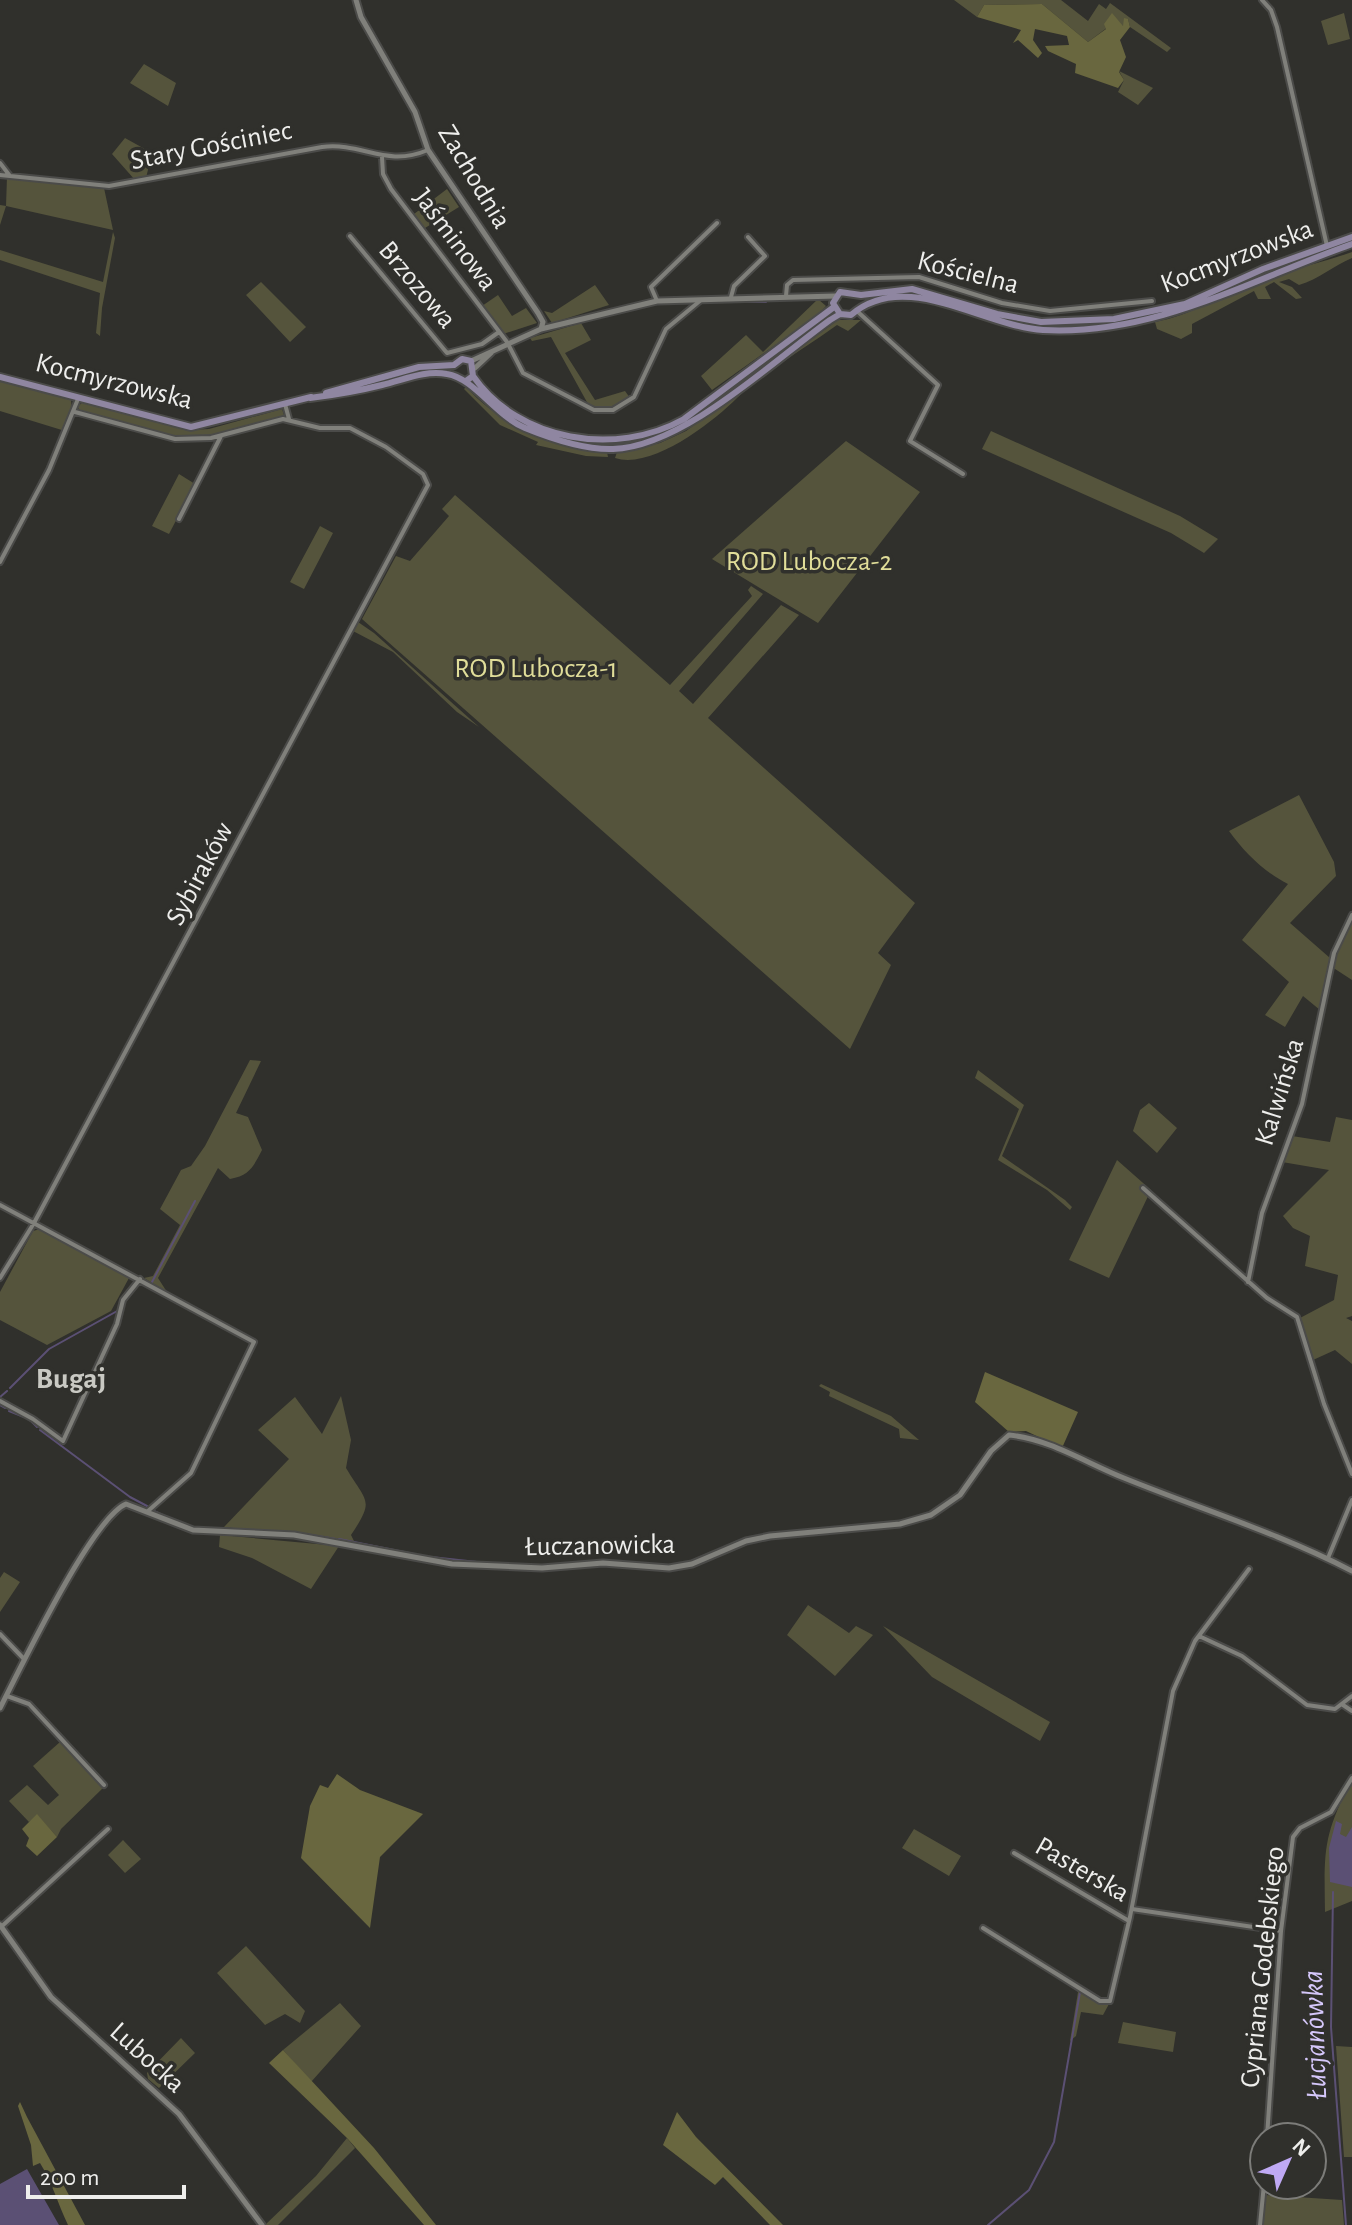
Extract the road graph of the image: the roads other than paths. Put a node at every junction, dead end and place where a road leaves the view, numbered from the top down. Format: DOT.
graph roads {
  1 [pos="356,0"];
  2 [pos="1262,0"];
  3 [pos="428,150"];
  4 [pos="382,157"];
  5 [pos="0,163"];
  6 [pos="0,175"];
  7 [pos="10,176"];
  8 [pos="717,223"];
  9 [pos="350,236"];
  10 [pos="748,237"];
  11 [pos="1352,237"];
  12 [pos="1352,244"];
  13 [pos="1327,246"];
  14 [pos="855,294"];
  15 [pos="786,296"];
  16 [pos="731,297"];
  17 [pos="701,298"];
  18 [pos="657,301"];
  19 [pos="1152,301"];
  20 [pos="834,302"];
  21 [pos="857,309"];
  22 [pos="840,314"];
  23 [pos="541,329"];
  24 [pos="499,332"];
  25 [pos="507,342"];
  26 [pos="494,350"];
  27 [pos="471,361"];
  28 [pos="454,365"];
  29 [pos="474,372"];
  30 [pos="454,375"];
  31 [pos="0,377"];
  32 [pos="466,381"];
  33 [pos="310,398"];
  34 [pos="78,399"];
  35 [pos="285,404"];
  36 [pos="75,412"];
  37 [pos="289,419"];
  38 [pos="221,436"];
  39 [pos="963,474"];
  40 [pos="179,519"];
  41 [pos="0,562"];
  42 [pos="1352,915"];
  43 [pos="1143,1188"];
  44 [pos="0,1205"];
  45 [pos="34,1223"];
  46 [pos="0,1278"];
  47 [pos="140,1279"];
  48 [pos="1248,1282"];
  49 [pos="0,1401"];
  50 [pos="1352,1474"];
  51 [pos="1352,1500"];
  52 [pos="148,1511"];
  53 [pos="1328,1558"];
  54 [pos="1249,1569"];
  55 [pos="1352,1571"];
  56 [pos="0,1634"];
  57 [pos="1199,1636"];
  58 [pos="24,1659"];
  59 [pos="6,1695"];
  60 [pos="1352,1696"];
  61 [pos="1343,1705"];
  62 [pos="0,1708"];
  63 [pos="1352,1711"];
  64 [pos="1352,1778"];
  65 [pos="104,1785"];
  66 [pos="108,1829"];
  67 [pos="1014,1853"];
  68 [pos="1132,1909"];
  69 [pos="1129,1921"];
  70 [pos="0,1926"];
  71 [pos="983,1928"];
  72 [pos="1281,1931"];
  73 [pos="1268,2121"];
  74 [pos="1262,2201"];
  75 [pos="262,2225"];
  76 [pos="1260,2225"];
  1 -- 3 [label="street, Zachodnia"];
  2 -- 13 [label="street"];
  3 -- 4 [label="street, Stary Gościniec"];
  3 -- 23 [label="street, Zachodnia"];
  4 -- 7 [label="street, Stary Gościniec"];
  4 -- 24 [label="street, Jaśminowa"];
  5 -- 7 [label="street"];
  6 -- 7 [label="street, Stary Gościniec"];
  8 -- 18 [label="street"];
  9 -- 24 [label="street, Brzozowa"];
  10 -- 16 [label="street"];
  11 -- 13 [label="main road, Kocmyrzowska"];
  12 -- 21 [label="main road, Kocmyrzowska"];
  13 -- 14 [label="main road, Kocmyrzowska"];
  14 -- 20 [label="main road"];
  14 -- 21 [label="main road"];
  15 -- 16 [label="street"];
  15 -- 19 [label="street, Kościelna"];
  15 -- 20 [label="street"];
  16 -- 17 [label="street"];
  17 -- 18 [label="street"];
  17 -- 25 [label="street, Jaśminowa"];
  18 -- 23 [label="street"];
  20 -- 22 [label="main road"];
  20 -- 29 [label="main road"];
  21 -- 22 [label="main road"];
  21 -- 39 [label="street"];
  22 -- 32 [label="main road"];
  23 -- 25 [label="street"];
  24 -- 25 [label="street, Jaśminowa"];
  25 -- 26 [label="street"];
  26 -- 27 [label="street"];
  26 -- 29 [label="street"];
  27 -- 28 [label="main road"];
  27 -- 29 [label="main road"];
  28 -- 30 [label="main road"];
  28 -- 33 [label="main road, Kocmyrzowska"];
  29 -- 32 [label="main road"];
  30 -- 32 [label="main road"];
  30 -- 33 [label="main road, Kocmyrzowska"];
  31 -- 34 [label="main road, Kocmyrzowska"];
  33 -- 35 [label="main road, Kocmyrzowska"];
  34 -- 35 [label="main road, Kocmyrzowska"];
  34 -- 36 [label="street"];
  35 -- 37 [label="street"];
  36 -- 38 [label="street"];
  36 -- 41 [label="street"];
  37 -- 38 [label="street"];
  37 -- 45 [label="street, Sybiraków"];
  38 -- 40 [label="street"];
  42 -- 48 [label="street, Kalwińska"];
  43 -- 48 [label="street"];
  44 -- 45 [label="street"];
  45 -- 46 [label="street, Sybiraków"];
  45 -- 47 [label="street"];
  47 -- 49 [label="street"];
  47 -- 52 [label="street"];
  48 -- 50 [label="street"];
  51 -- 53 [label="street"];
  52 -- 53 [label="street, Łuczanowicka"];
  52 -- 58 [label="street, Łuczanowicka"];
  53 -- 55 [label="street, Łuczanowicka"];
  54 -- 57 [label="street"];
  56 -- 58 [label="street"];
  57 -- 61 [label="street"];
  57 -- 68 [label="street"];
  58 -- 59 [label="street, Łuczanowicka"];
  59 -- 62 [label="street, Łuczanowicka"];
  59 -- 65 [label="street"];
  60 -- 61 [label="street"];
  61 -- 63 [label="street"];
  64 -- 72 [label="street, Cypriana Godebskiego"];
  66 -- 70 [label="street"];
  67 -- 69 [label="street, Pasterska"];
  68 -- 69 [label="street"];
  68 -- 72 [label="street"];
  69 -- 71 [label="street"];
  70 -- 75 [label="street, Lubocka"];
  72 -- 73 [label="street, Cypriana Godebskiego"];
  74 -- 76 [label="street"];
}
